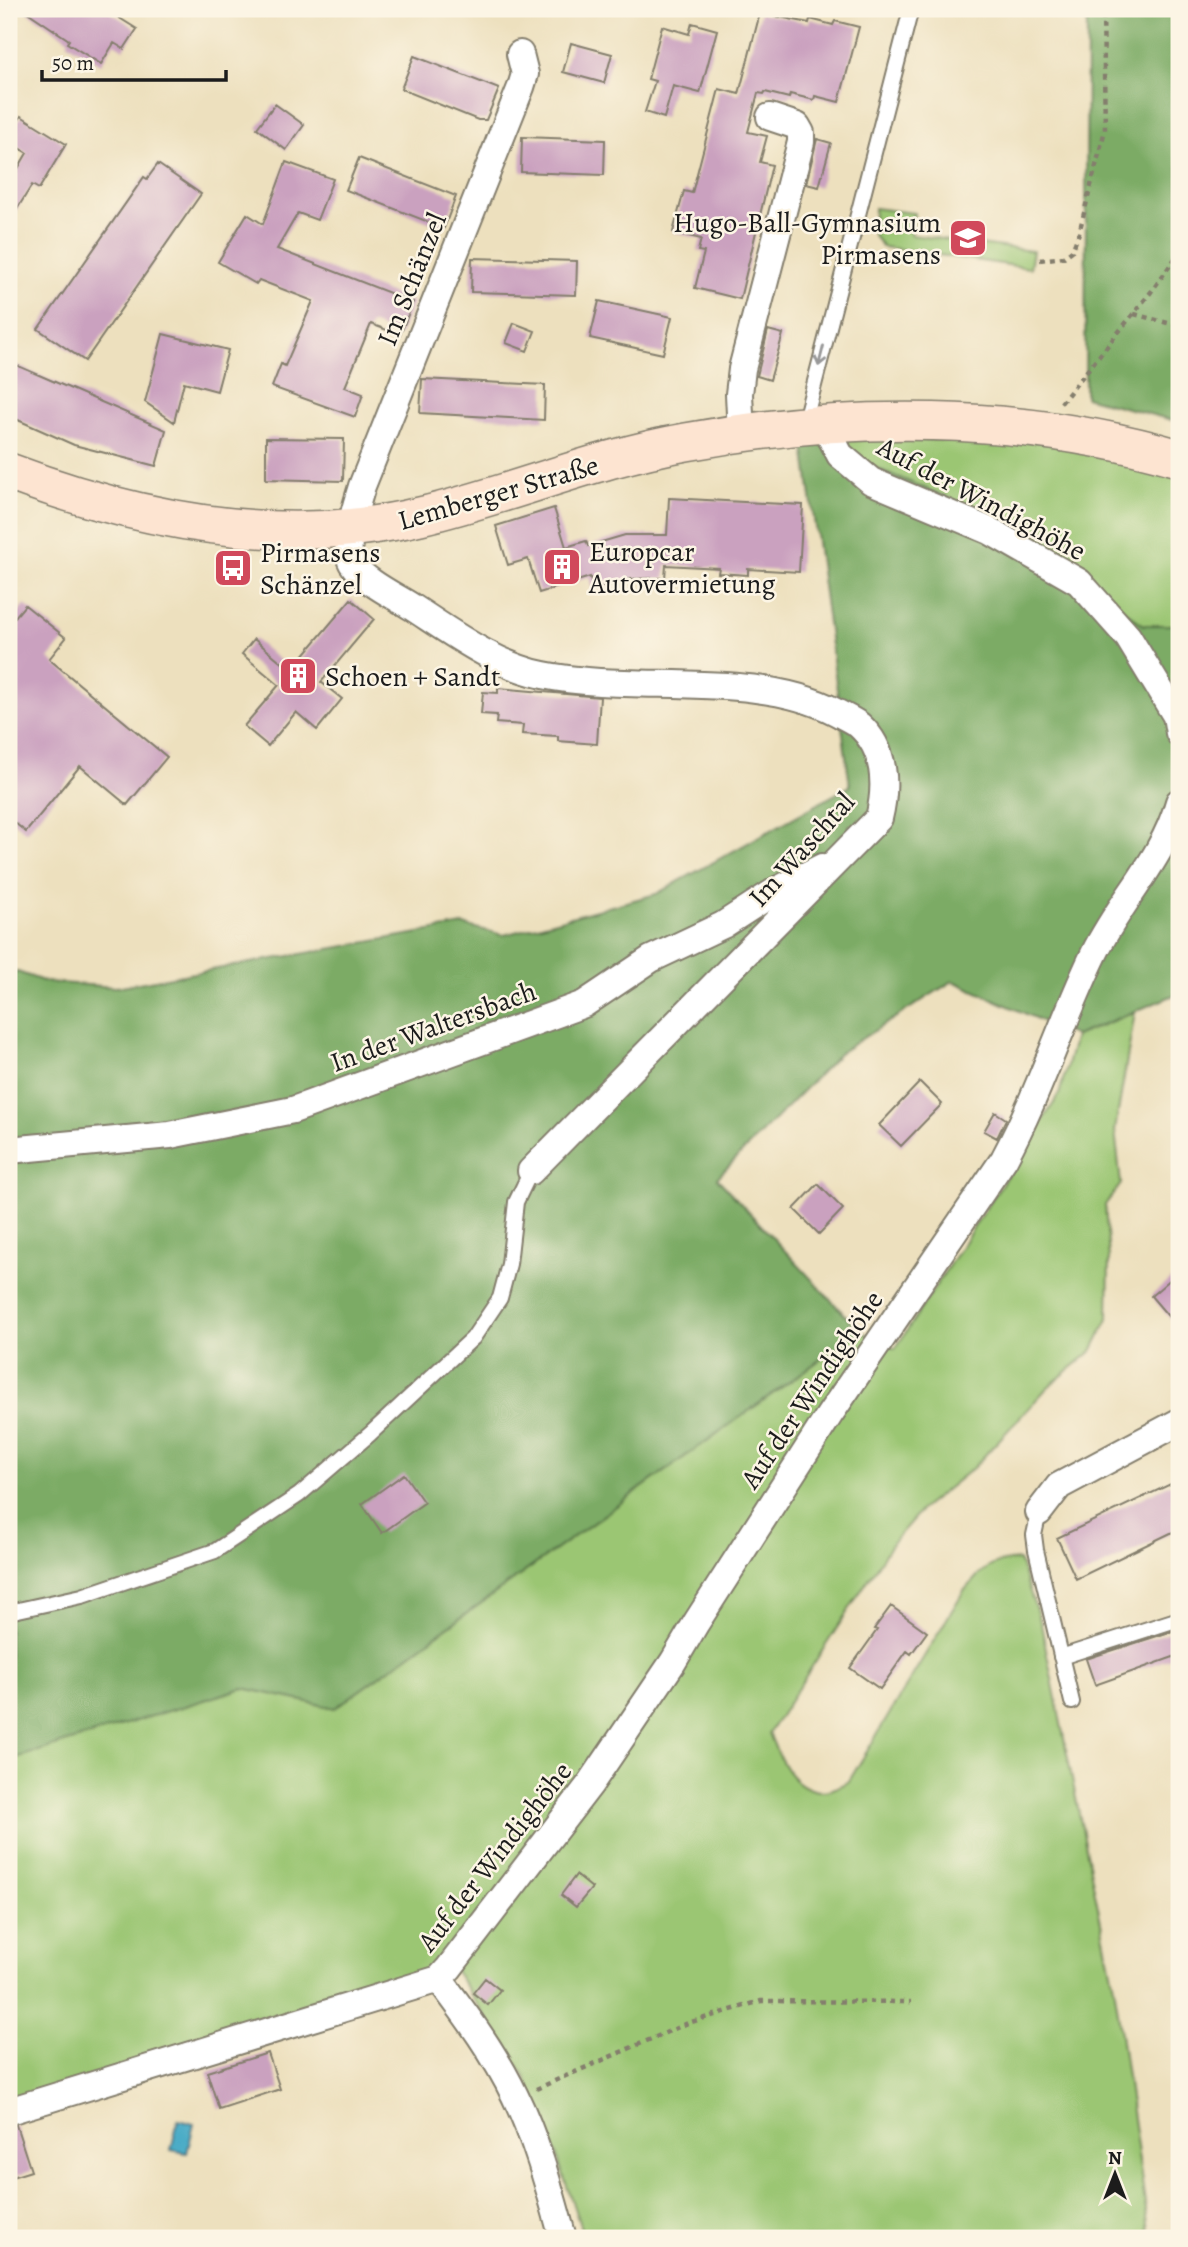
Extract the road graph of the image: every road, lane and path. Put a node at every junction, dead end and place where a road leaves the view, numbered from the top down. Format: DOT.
graph roads {
  1 [pos="911,9"];
  2 [pos="1103,9"];
  3 [pos="520,54"];
  4 [pos="770,117"];
  5 [pos="1179,253"];
  6 [pos="1040,260"];
  7 [pos="1134,314"];
  8 [pos="1179,326"];
  9 [pos="814,425"];
  10 [pos="1039,430"];
  11 [pos="741,434"];
  12 [pos="1179,458"];
  13 [pos="9,472"];
  14 [pos="351,528"];
  15 [pos="1179,733"];
  16 [pos="1179,802"];
  17 [pos="843,857"];
  18 [pos="9,1150"];
  19 [pos="531,1171"];
  20 [pos="1179,1422"];
  21 [pos="1039,1512"];
  22 [pos="9,1612"];
  23 [pos="1179,1619"];
  24 [pos="1060,1657"];
  25 [pos="1072,1702"];
  26 [pos="439,1979"];
  27 [pos="911,2002"];
  28 [pos="516,2098"];
  29 [pos="9,2111"];
  30 [pos="564,2238"];
  1 -- 9 [label="lane, one-way"];
  2 -- 6 [label="path"];
  3 -- 14 [label="street, Im Schänzel"];
  4 -- 11 [label="street"];
  5 -- 7 [label="path"];
  7 -- 8 [label="path"];
  7 -- 10 [label="path"];
  9 -- 10 [label="main road, Lemberger Straße"];
  9 -- 11 [label="main road, Lemberger Straße"];
  9 -- 15 [label="street, Auf der Windighöhe"];
  10 -- 12 [label="main road, Lemberger Straße"];
  11 -- 14 [label="main road, Lemberger Straße"];
  13 -- 14 [label="main road, Lemberger Straße"];
  14 -- 17 [label="street, Im Waschtal"];
  16 -- 26 [label="street, Auf der Windighöhe"];
  17 -- 18 [label="street, In der Waltersbach"];
  17 -- 19 [label="street, Im Waschtal"];
  19 -- 22 [label="lane"];
  20 -- 21 [label="street"];
  21 -- 24 [label="lane"];
  23 -- 24 [label="lane"];
  24 -- 25 [label="lane"];
  26 -- 28 [label="street, Auf der Windighöhe"];
  26 -- 29 [label="street, Auf der Windighöhe"];
  27 -- 28 [label="path"];
  28 -- 30 [label="street, Auf der Windighöhe"];
}
